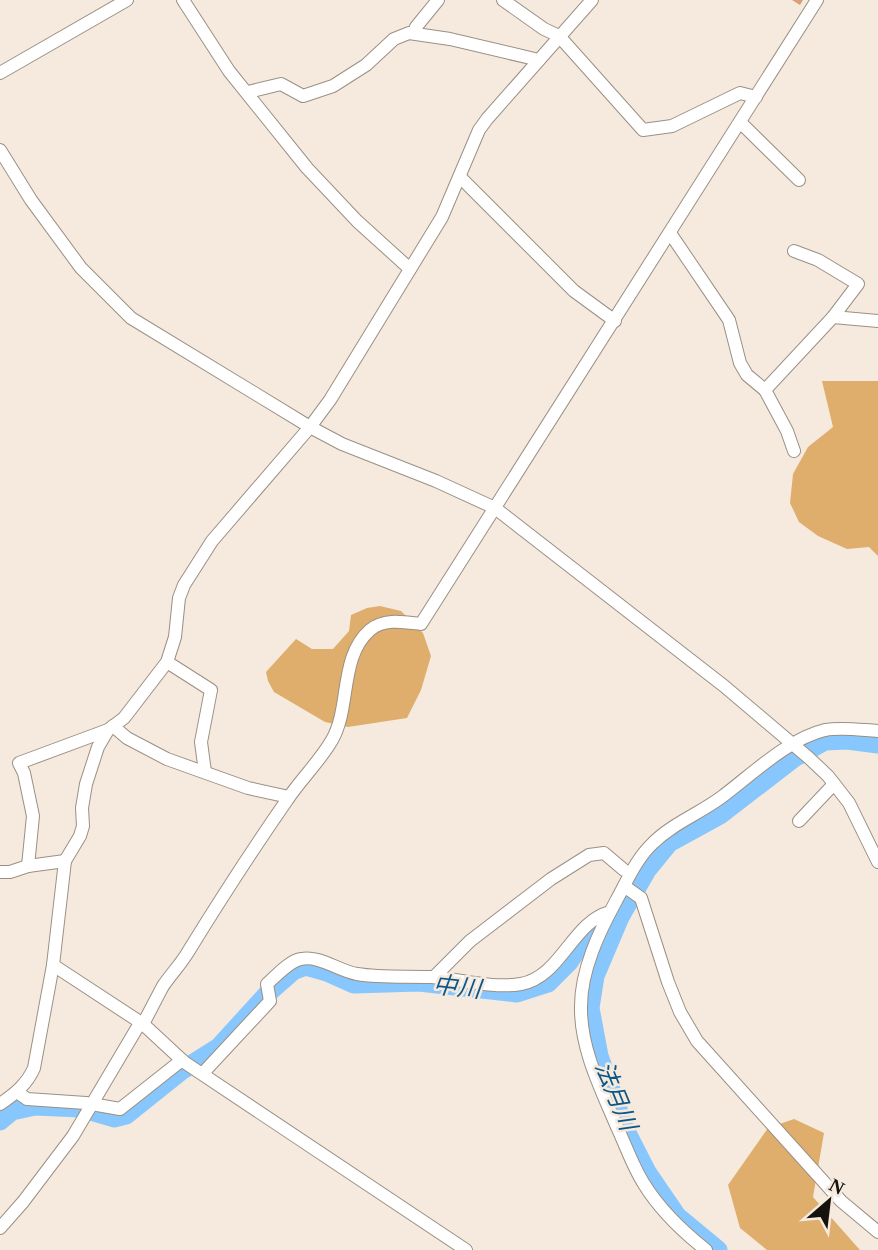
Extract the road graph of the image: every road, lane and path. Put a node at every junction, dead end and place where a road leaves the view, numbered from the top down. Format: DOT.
graph roads {
  1 [pos="127,0"];
  2 [pos="183,0"];
  3 [pos="439,0"];
  4 [pos="503,0"];
  5 [pos="592,0"];
  6 [pos="817,0"];
  7 [pos="415,33"];
  8 [pos="559,36"];
  9 [pos="539,60"];
  10 [pos="0,73"];
  11 [pos="248,92"];
  12 [pos="756,97"];
  13 [pos="740,122"];
  14 [pos="0,150"];
  15 [pos="460,177"];
  16 [pos="799,180"];
  17 [pos="670,233"];
  18 [pos="794,251"];
  19 [pos="410,270"];
  20 [pos="833,317"];
  21 [pos="615,321"];
  22 [pos="878,321"];
  23 [pos="765,390"];
  24 [pos="310,427"];
  25 [pos="794,451"];
  26 [pos="495,508"];
  27 [pos="167,663"];
  28 [pos="110,728"];
  29 [pos="878,732"];
  30 [pos="794,746"];
  31 [pos="205,772"];
  32 [pos="834,785"];
  33 [pos="289,797"];
  34 [pos="799,821"];
  35 [pos="659,838"];
  36 [pos="874,843"];
  37 [pos="65,861"];
  38 [pos="878,862"];
  39 [pos="28,866"];
  40 [pos="624,870"];
  41 [pos="0,872"];
  42 [pos="630,890"];
  43 [pos="611,910"];
  44 [pos="53,965"];
  45 [pos="434,977"];
  46 [pos="142,1023"];
  47 [pos="191,1066"];
  48 [pos="6,1097"];
  49 [pos="94,1104"];
  50 [pos="0,1228"];
  51 [pos="878,1232"];
  52 [pos="466,1250"];
  53 [pos="705,1250"];
  1 -- 10 [label="street"];
  2 -- 11 [label="street"];
  3 -- 7 [label="street"];
  4 -- 8 [label="street"];
  5 -- 8 [label="street"];
  6 -- 12 [label="street"];
  7 -- 9 [label="street"];
  7 -- 11 [label="street"];
  8 -- 9 [label="street"];
  8 -- 12 [label="street"];
  9 -- 15 [label="street"];
  11 -- 19 [label="street"];
  12 -- 13 [label="street"];
  13 -- 16 [label="street"];
  13 -- 17 [label="street"];
  14 -- 24 [label="street"];
  15 -- 19 [label="street"];
  15 -- 21 [label="street"];
  17 -- 21 [label="street"];
  17 -- 23 [label="street"];
  18 -- 20 [label="street"];
  19 -- 24 [label="street"];
  20 -- 22 [label="street"];
  20 -- 23 [label="street"];
  21 -- 26 [label="street"];
  23 -- 25 [label="street"];
  24 -- 26 [label="street"];
  24 -- 27 [label="street"];
  26 -- 30 [label="street"];
  26 -- 33 [label="street"];
  27 -- 28 [label="street"];
  27 -- 31 [label="street"];
  28 -- 31 [label="street"];
  28 -- 37 [label="street"];
  28 -- 39 [label="street"];
  29 -- 30 [label="street"];
  30 -- 32 [label="street"];
  30 -- 35 [label="street"];
  31 -- 33 [label="street"];
  32 -- 34 [label="street"];
  32 -- 36 [label="street"];
  33 -- 46 [label="street"];
  35 -- 40 [label="street"];
  35 -- 42 [label="street"];
  36 -- 38 [label="street"];
  37 -- 39 [label="street"];
  37 -- 44 [label="street"];
  39 -- 41 [label="street"];
  40 -- 43 [label="street"];
  40 -- 45 [label="street"];
  42 -- 43 [label="street"];
  42 -- 51 [label="street"];
  43 -- 45 [label="street"];
  43 -- 53 [label="street"];
  44 -- 46 [label="street"];
  44 -- 48 [label="street"];
  45 -- 47 [label="street"];
  46 -- 47 [label="street"];
  46 -- 49 [label="street"];
  47 -- 49 [label="street"];
  47 -- 52 [label="street"];
  48 -- 49 [label="street"];
  49 -- 50 [label="street"];
}
